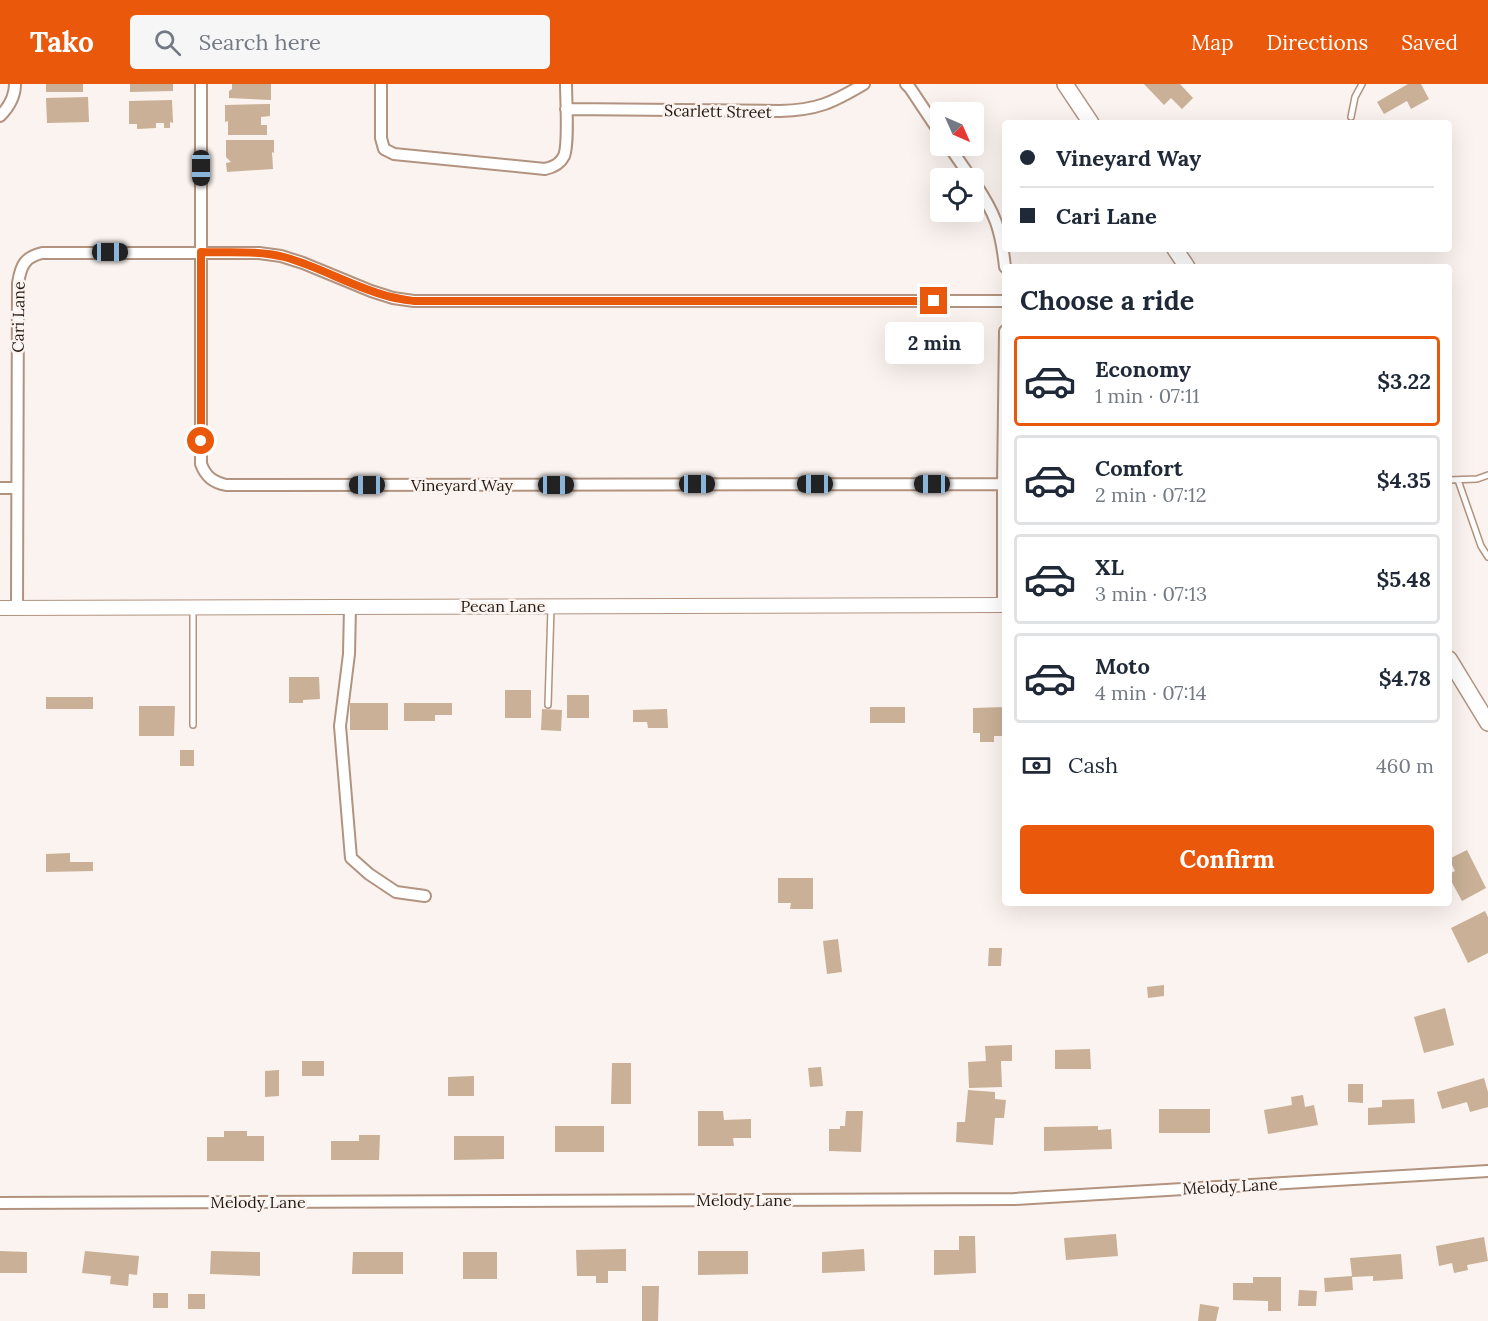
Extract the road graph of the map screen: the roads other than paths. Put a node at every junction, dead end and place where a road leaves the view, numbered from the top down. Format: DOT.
graph roads {
  1 [pos="15,84"];
  2 [pos="201,84"];
  3 [pos="381,84"];
  4 [pos="566,84"];
  5 [pos="864,84"];
  6 [pos="906,84"];
  7 [pos="1065,84"];
  8 [pos="1362,84"];
  9 [pos="566,110"];
  10 [pos="0,116"];
  11 [pos="1351,117"];
  12 [pos="930,118"];
  13 [pos="1089,120"];
  14 [pos="984,199"];
  15 [pos="1002,247"];
  16 [pos="201,252"];
  17 [pos="1002,301"];
  18 [pos="1488,475"];
  19 [pos="1452,480"];
  20 [pos="1458,480"];
  21 [pos="1002,484"];
  22 [pos="0,488"];
  23 [pos="17,488"];
  24 [pos="1488,557"];
  25 [pos="1002,605"];
  26 [pos="551,606"];
  27 [pos="193,607"];
  28 [pos="350,607"];
  29 [pos="0,608"];
  30 [pos="17,608"];
  31 [pos="1452,664"];
  32 [pos="548,705"];
  33 [pos="1488,723"];
  34 [pos="193,724"];
  35 [pos="425,896"];
  36 [pos="1488,1171"];
  37 [pos="0,1203"];
  1 -- 10 [label="street"];
  2 -- 16 [label="street, Vineyard Way"];
  3 -- 9 [label="street"];
  4 -- 9 [label="street"];
  5 -- 9 [label="street, Scarlett Street"];
  6 -- 12 [label="street"];
  7 -- 13 [label="main road"];
  8 -- 11 [label="lane"];
  14 -- 15 [label="street"];
  16 -- 17 [label="street, Cari Lane"];
  16 -- 21 [label="street, Vineyard Way"];
  16 -- 23 [label="street, Cari Lane"];
  18 -- 20 [label="lane"];
  19 -- 20 [label="lane"];
  20 -- 24 [label="lane"];
  22 -- 23 [label="street"];
  23 -- 30 [label="street, Cari Lane"];
  25 -- 26 [label="street, Pecan Lane"];
  26 -- 28 [label="street, Pecan Lane"];
  26 -- 32 [label="lane"];
  27 -- 28 [label="street, Pecan Lane"];
  27 -- 30 [label="street, Pecan Lane"];
  27 -- 34 [label="lane"];
  28 -- 35 [label="street"];
  29 -- 30 [label="street, Pecan Lane"];
  31 -- 33 [label="main road"];
  36 -- 37 [label="street, Melody Lane"];
}
